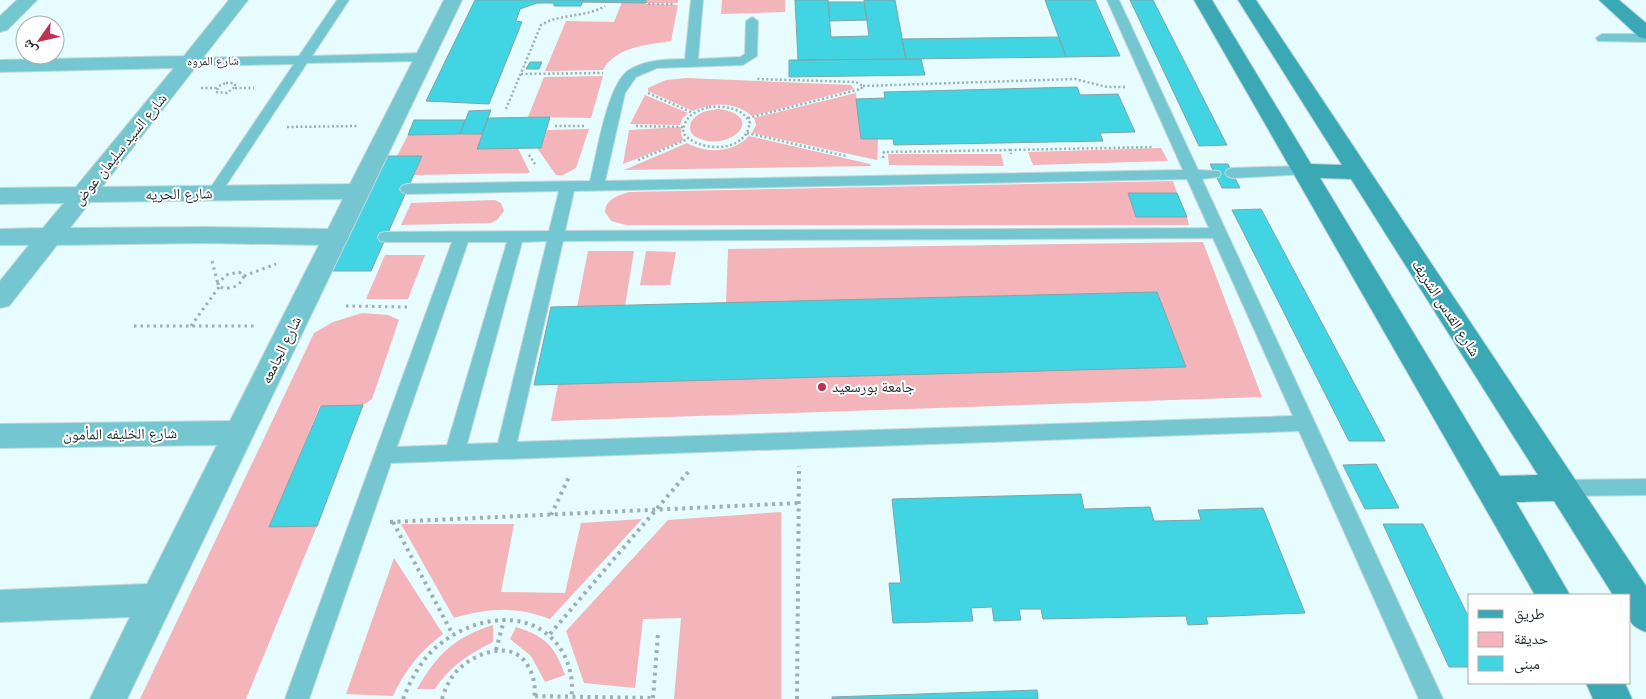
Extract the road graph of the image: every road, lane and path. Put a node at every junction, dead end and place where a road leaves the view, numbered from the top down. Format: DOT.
graph roads {
  1 [pos="28,0"];
  2 [pos="239,0"];
  3 [pos="343,0"];
  4 [pos="453,0"];
  5 [pos="697,0"];
  6 [pos="1113,0"];
  7 [pos="1203,0"];
  8 [pos="1608,0"];
  9 [pos="605,6"];
  10 [pos="1240,18"];
  11 [pos="752,21"];
  12 [pos="0,26"];
  13 [pos="1646,33"];
  14 [pos="1602,38"];
  15 [pos="1646,38"];
  16 [pos="425,57"];
  17 [pos="304,59"];
  18 [pos="730,61"];
  19 [pos="190,62"];
  20 [pos="691,62"];
  21 [pos="0,66"];
  22 [pos="233,84"];
  23 [pos="863,86"];
  24 [pos="1152,86"];
  25 [pos="506,109"];
  26 [pos="748,118"];
  27 [pos="391,125"];
  28 [pos="258,127"];
  29 [pos="747,133"];
  30 [pos="688,139"];
  31 [pos="1179,146"];
  32 [pos="1010,150"];
  33 [pos="854,158"];
  34 [pos="882,162"];
  35 [pos="1303,171"];
  36 [pos="1358,172"];
  37 [pos="1232,173"];
  38 [pos="1192,174"];
  39 [pos="1214,174"];
  40 [pos="1018,177"];
  41 [pos="598,180"];
  42 [pos="568,185"];
  43 [pos="407,189"];
  44 [pos="361,191"];
  45 [pos="214,193"];
  46 [pos="83,195"];
  47 [pos="0,196"];
  48 [pos="1220,233"];
  49 [pos="462,236"];
  50 [pos="516,236"];
  51 [pos="556,236"];
  52 [pos="50,237"];
  53 [pos="339,237"];
  54 [pos="386,237"];
  55 [pos="0,238"];
  56 [pos="278,263"];
  57 [pos="244,276"];
  58 [pos="219,287"];
  59 [pos="0,299"];
  60 [pos="346,306"];
  61 [pos="436,307"];
  62 [pos="134,326"];
  63 [pos="191,326"];
  64 [pos="292,326"];
  65 [pos="1304,423"];
  66 [pos="240,433"];
  67 [pos="0,436"];
  68 [pos="799,440"];
  69 [pos="713,443"];
  70 [pos="582,448"];
  71 [pos="506,450"];
  72 [pos="455,452"];
  73 [pos="384,455"];
  74 [pos="1646,487"];
  75 [pos="1563,488"];
  76 [pos="1491,489"];
  77 [pos="799,503"];
  78 [pos="656,511"];
  79 [pos="551,515"];
  80 [pos="393,522"];
  81 [pos="360,523"];
  82 [pos="1552,594"];
  83 [pos="157,600"];
  84 [pos="0,606"];
  85 [pos="1646,616"];
  86 [pos="504,619"];
  87 [pos="550,634"];
  88 [pos="658,634"];
  89 [pos="453,635"];
  90 [pos="496,650"];
  91 [pos="1605,684"];
  92 [pos="534,698"];
  93 [pos="571,698"];
  94 [pos="653,698"];
  95 [pos="108,699"];
  96 [pos="297,699"];
  97 [pos="403,699"];
  98 [pos="442,699"];
  99 [pos="797,699"];
  100 [pos="1431,699"];
  101 [pos="1614,699"];
  1 -- 12 [label="street"];
  2 -- 19 [label="street, شارع السيد سليمان عوض"];
  3 -- 17 [label="lane"];
  4 -- 16 [label="street, شارع الجامعه"];
  5 -- 20 [label="lane"];
  6 -- 24 [label="lane"];
  7 -- 10 [label="main road, شارع القدس الشريف"];
  8 -- 13 [label="main road"];
  9 -- 25 [label="path"];
  10 -- 35 [label="main road, شارع القدس الشريف"];
  10 -- 36 [label="main road, شارع القدس الشريف"];
  11 -- 18 [label="lane"];
  14 -- 15 [label="lane"];
  16 -- 17 [label="lane, شارع المروه"];
  16 -- 27 [label="street, شارع الجامعه"];
  17 -- 19 [label="lane, شارع المروه"];
  17 -- 28 [label="lane"];
  18 -- 20 [label="lane"];
  18 -- 23 [label="path"];
  19 -- 21 [label="street, شارع المروه"];
  19 -- 46 [label="street, شارع السيد سليمان عوض"];
  20 -- 41 [label="lane"];
  22 -- 22 [label="path"];
  23 -- 24 [label="path"];
  23 -- 26 [label="path"];
  24 -- 31 [label="lane"];
  26 -- 29 [label="path"];
  26 -- 30 [label="path"];
  27 -- 28 [label="path"];
  27 -- 44 [label="street, شارع الجامعه"];
  28 -- 45 [label="lane"];
  29 -- 30 [label="path"];
  29 -- 33 [label="path"];
  30 -- 41 [label="path"];
  31 -- 32 [label="path"];
  31 -- 38 [label="lane"];
  32 -- 34 [label="path"];
  32 -- 40 [label="path"];
  35 -- 36 [label="main road"];
  35 -- 37 [label="lane"];
  35 -- 76 [label="main road, شارع القدس الشريف"];
  36 -- 75 [label="main road, شارع القدس الشريف"];
  38 -- 39 [label="lane"];
  38 -- 40 [label="lane"];
  38 -- 48 [label="lane"];
  40 -- 41 [label="lane"];
  41 -- 42 [label="lane"];
  42 -- 43 [label="lane"];
  42 -- 51 [label="lane"];
  44 -- 45 [label="street, شارع الحريه"];
  44 -- 53 [label="street, شارع الجامعه"];
  45 -- 46 [label="street, شارع الحريه"];
  46 -- 47 [label="street, شارع الحريه"];
  46 -- 52 [label="street, شارع السيد سليمان عوض"];
  48 -- 51 [label="lane"];
  48 -- 65 [label="lane"];
  49 -- 50 [label="lane"];
  49 -- 54 [label="lane"];
  49 -- 61 [label="lane"];
  50 -- 51 [label="lane"];
  50 -- 72 [label="lane"];
  51 -- 71 [label="lane"];
  52 -- 53 [label="street"];
  52 -- 55 [label="street"];
  52 -- 59 [label="street, شارع السيد سليمان عوض"];
  53 -- 64 [label="street, شارع الجامعه"];
  56 -- 57 [label="path"];
  57 -- 58 [label="path"];
  57 -- 58 [label="path"];
  58 -- 63 [label="path"];
  60 -- 61 [label="path"];
  61 -- 73 [label="lane"];
  62 -- 63 [label="path"];
  63 -- 64 [label="path"];
  64 -- 66 [label="street, شارع الجامعه"];
  65 -- 68 [label="lane"];
  65 -- 100 [label="lane"];
  66 -- 67 [label="street, شارع الخليفه المأمون"];
  66 -- 83 [label="street, شارع الجامعه"];
  68 -- 69 [label="lane"];
  68 -- 77 [label="path"];
  69 -- 70 [label="lane"];
  69 -- 78 [label="path"];
  70 -- 71 [label="lane"];
  70 -- 79 [label="path"];
  71 -- 72 [label="lane"];
  72 -- 73 [label="lane"];
  73 -- 81 [label="lane"];
  74 -- 75 [label="lane"];
  75 -- 76 [label="main road"];
  75 -- 85 [label="main road, شارع القدس الشريف"];
  76 -- 82 [label="main road, شارع القدس الشريف"];
  77 -- 78 [label="path"];
  77 -- 99 [label="path"];
  78 -- 79 [label="path"];
  78 -- 87 [label="path"];
  79 -- 80 [label="path"];
  80 -- 81 [label="path"];
  80 -- 89 [label="path"];
  81 -- 96 [label="lane"];
  83 -- 84 [label="street"];
  83 -- 95 [label="street, شارع الجامعه"];
  86 -- 87 [label="path"];
  86 -- 89 [label="path"];
  86 -- 90 [label="path"];
  87 -- 93 [label="path"];
  88 -- 94 [label="path"];
  89 -- 97 [label="path"];
  90 -- 92 [label="path"];
  90 -- 98 [label="path"];
  91 -- 101 [label="main road"];
  92 -- 93 [label="path"];
  93 -- 94 [label="path"];
}
